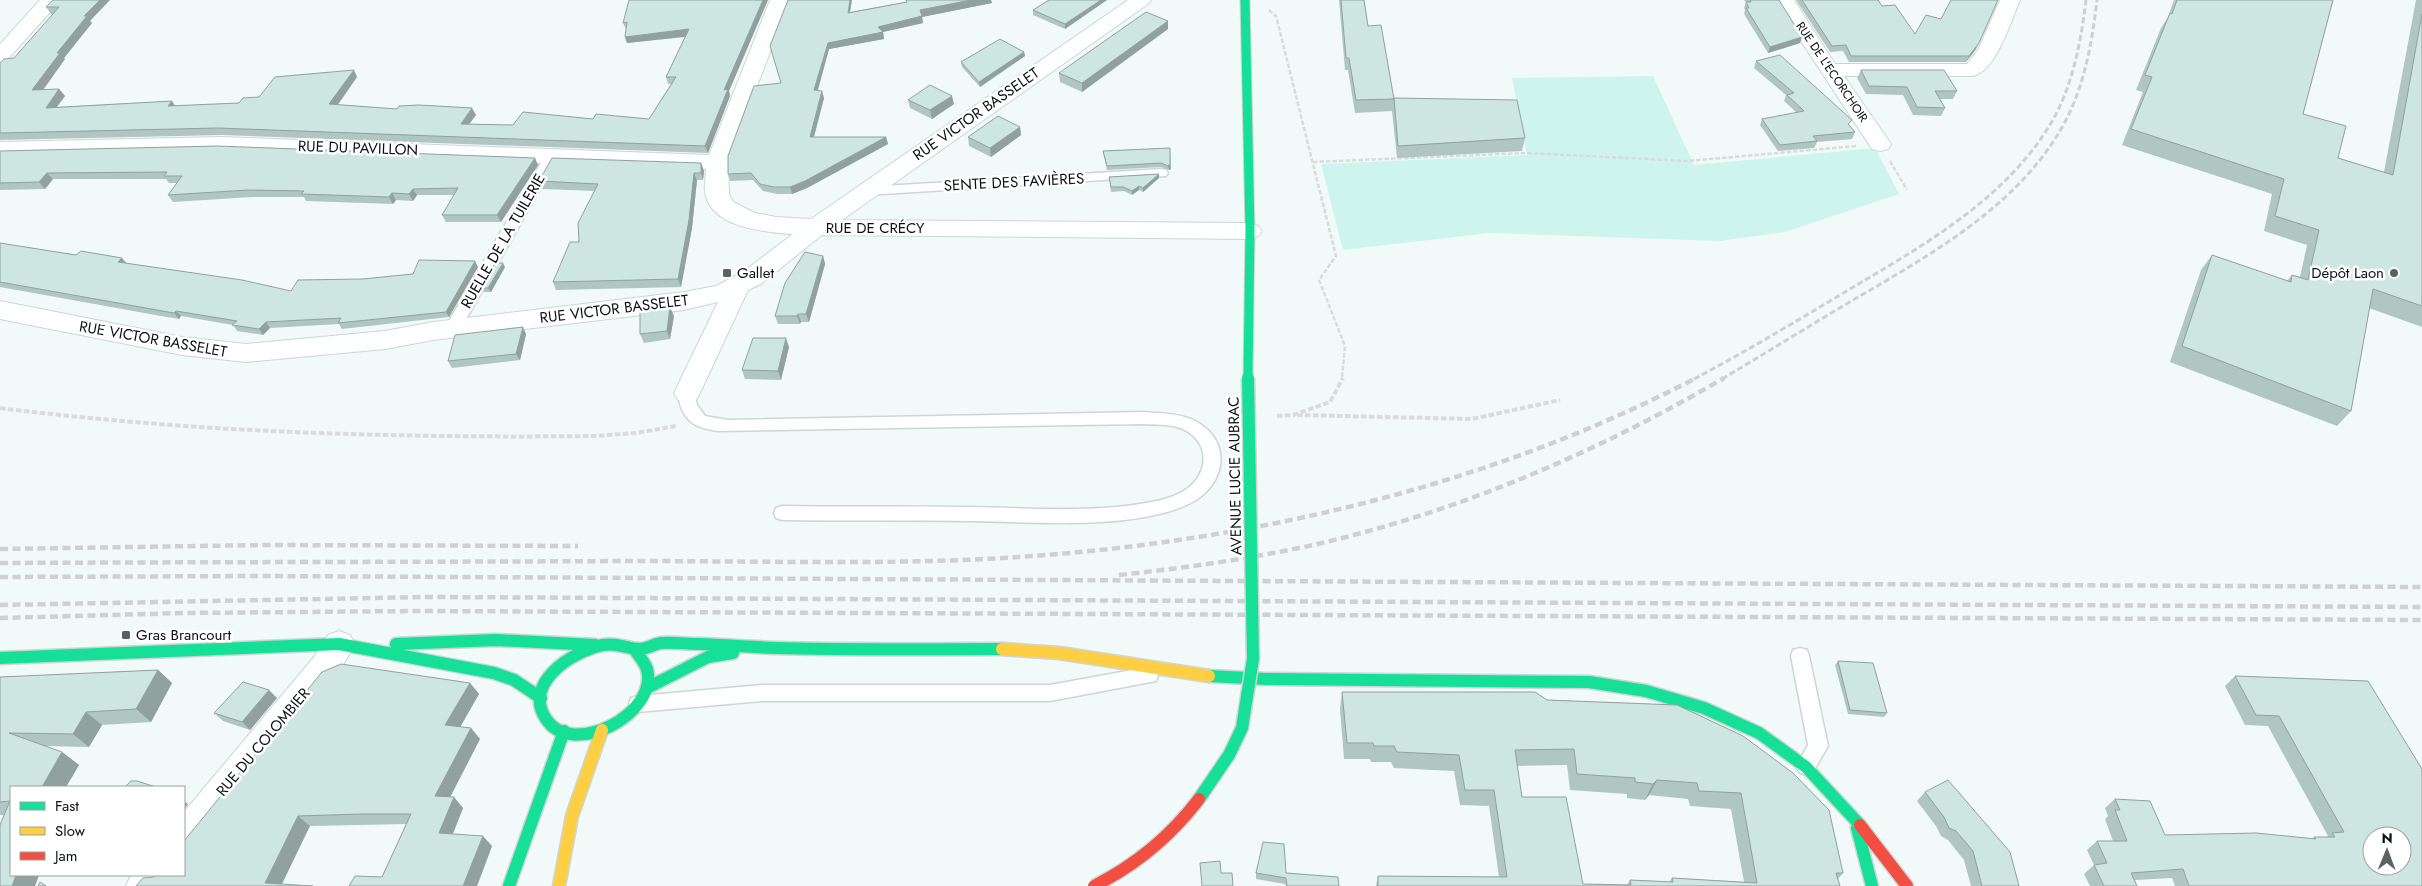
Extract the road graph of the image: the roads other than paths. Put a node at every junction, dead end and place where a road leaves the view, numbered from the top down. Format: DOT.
graph roads {
  1 [pos="51,0"];
  2 [pos="780,0"];
  3 [pos="1141,0"];
  4 [pos="1245,0"];
  5 [pos="1784,0"];
  6 [pos="2010,0"];
  7 [pos="23,31"];
  8 [pos="0,32"];
  9 [pos="0,56"];
  10 [pos="1829,70"];
  11 [pos="1880,144"];
  12 [pos="0,149"];
  13 [pos="553,154"];
  14 [pos="717,162"];
  15 [pos="1161,173"];
  16 [pos="867,191"];
  17 [pos="816,227"];
  18 [pos="1250,231"];
  19 [pos="738,286"];
  20 [pos="0,310"];
  21 [pos="453,328"];
  22 [pos="687,392"];
  23 [pos="782,513"];
  24 [pos="343,645"];
  25 [pos="596,645"];
  26 [pos="767,648"];
  27 [pos="635,650"];
  28 [pos="1800,656"];
  29 [pos="0,658"];
  30 [pos="1174,671"];
  31 [pos="643,696"];
  32 [pos="541,698"];
  33 [pos="602,730"];
  34 [pos="564,732"];
  35 [pos="1806,766"];
  36 [pos="1854,817"];
  37 [pos="185,837"];
  38 [pos="152,876"];
  39 [pos="144,886"];
  40 [pos="509,886"];
  41 [pos="559,886"];
  42 [pos="1094,886"];
  43 [pos="1872,886"];
  44 [pos="1907,886"];
  1 -- 7 [label="street"];
  2 -- 14 [label="street, RUE DE CRÉCY"];
  3 -- 16 [label="street, RUE VICTOR BASSELET"];
  4 -- 18 [label="main road, AVENUE LUCIE AUBRAC"];
  5 -- 10 [label="street, RUE DE L'ECORCHOIR"];
  6 -- 10 [label="street"];
  7 -- 8 [label="street"];
  7 -- 9 [label="street"];
  10 -- 11 [label="street, RUE DE L'ECORCHOIR"];
  12 -- 13 [label="street, RUE DU PAVILLON"];
  13 -- 14 [label="street, RUE DU PAVILLON"];
  13 -- 21 [label="lane, RUELLE DE LA TUILERIE"];
  14 -- 17 [label="street, RUE DE CRÉCY"];
  15 -- 16 [label="lane, SENTE DES FAVIÈRES"];
  16 -- 17 [label="street, RUE VICTOR BASSELET"];
  17 -- 18 [label="street, RUE DE CRÉCY"];
  17 -- 19 [label="street, RUE VICTOR BASSELET"];
  18 -- 42 [label="main road, AVENUE LUCIE AUBRAC, bridge"];
  19 -- 21 [label="street, RUE VICTOR BASSELET"];
  19 -- 22 [label="street"];
  20 -- 21 [label="street, RUE VICTOR BASSELET"];
  22 -- 23 [label="lane"];
  24 -- 25 [label="main road"];
  24 -- 29 [label="main road"];
  24 -- 32 [label="main road"];
  24 -- 37 [label="street, RUE DU COLOMBIER"];
  25 -- 27 [label="main road"];
  25 -- 32 [label="main road"];
  26 -- 27 [label="main road"];
  26 -- 30 [label="main road"];
  26 -- 31 [label="main road"];
  27 -- 31 [label="main road"];
  28 -- 35 [label="lane"];
  30 -- 31 [label="lane"];
  30 -- 35 [label="main road"];
  31 -- 33 [label="main road"];
  32 -- 34 [label="main road"];
  33 -- 34 [label="main road"];
  33 -- 41 [label="main road"];
  34 -- 40 [label="main road"];
  35 -- 36 [label="main road"];
  36 -- 43 [label="main road"];
  36 -- 44 [label="main road"];
  38 -- 39 [label="street"];
}
